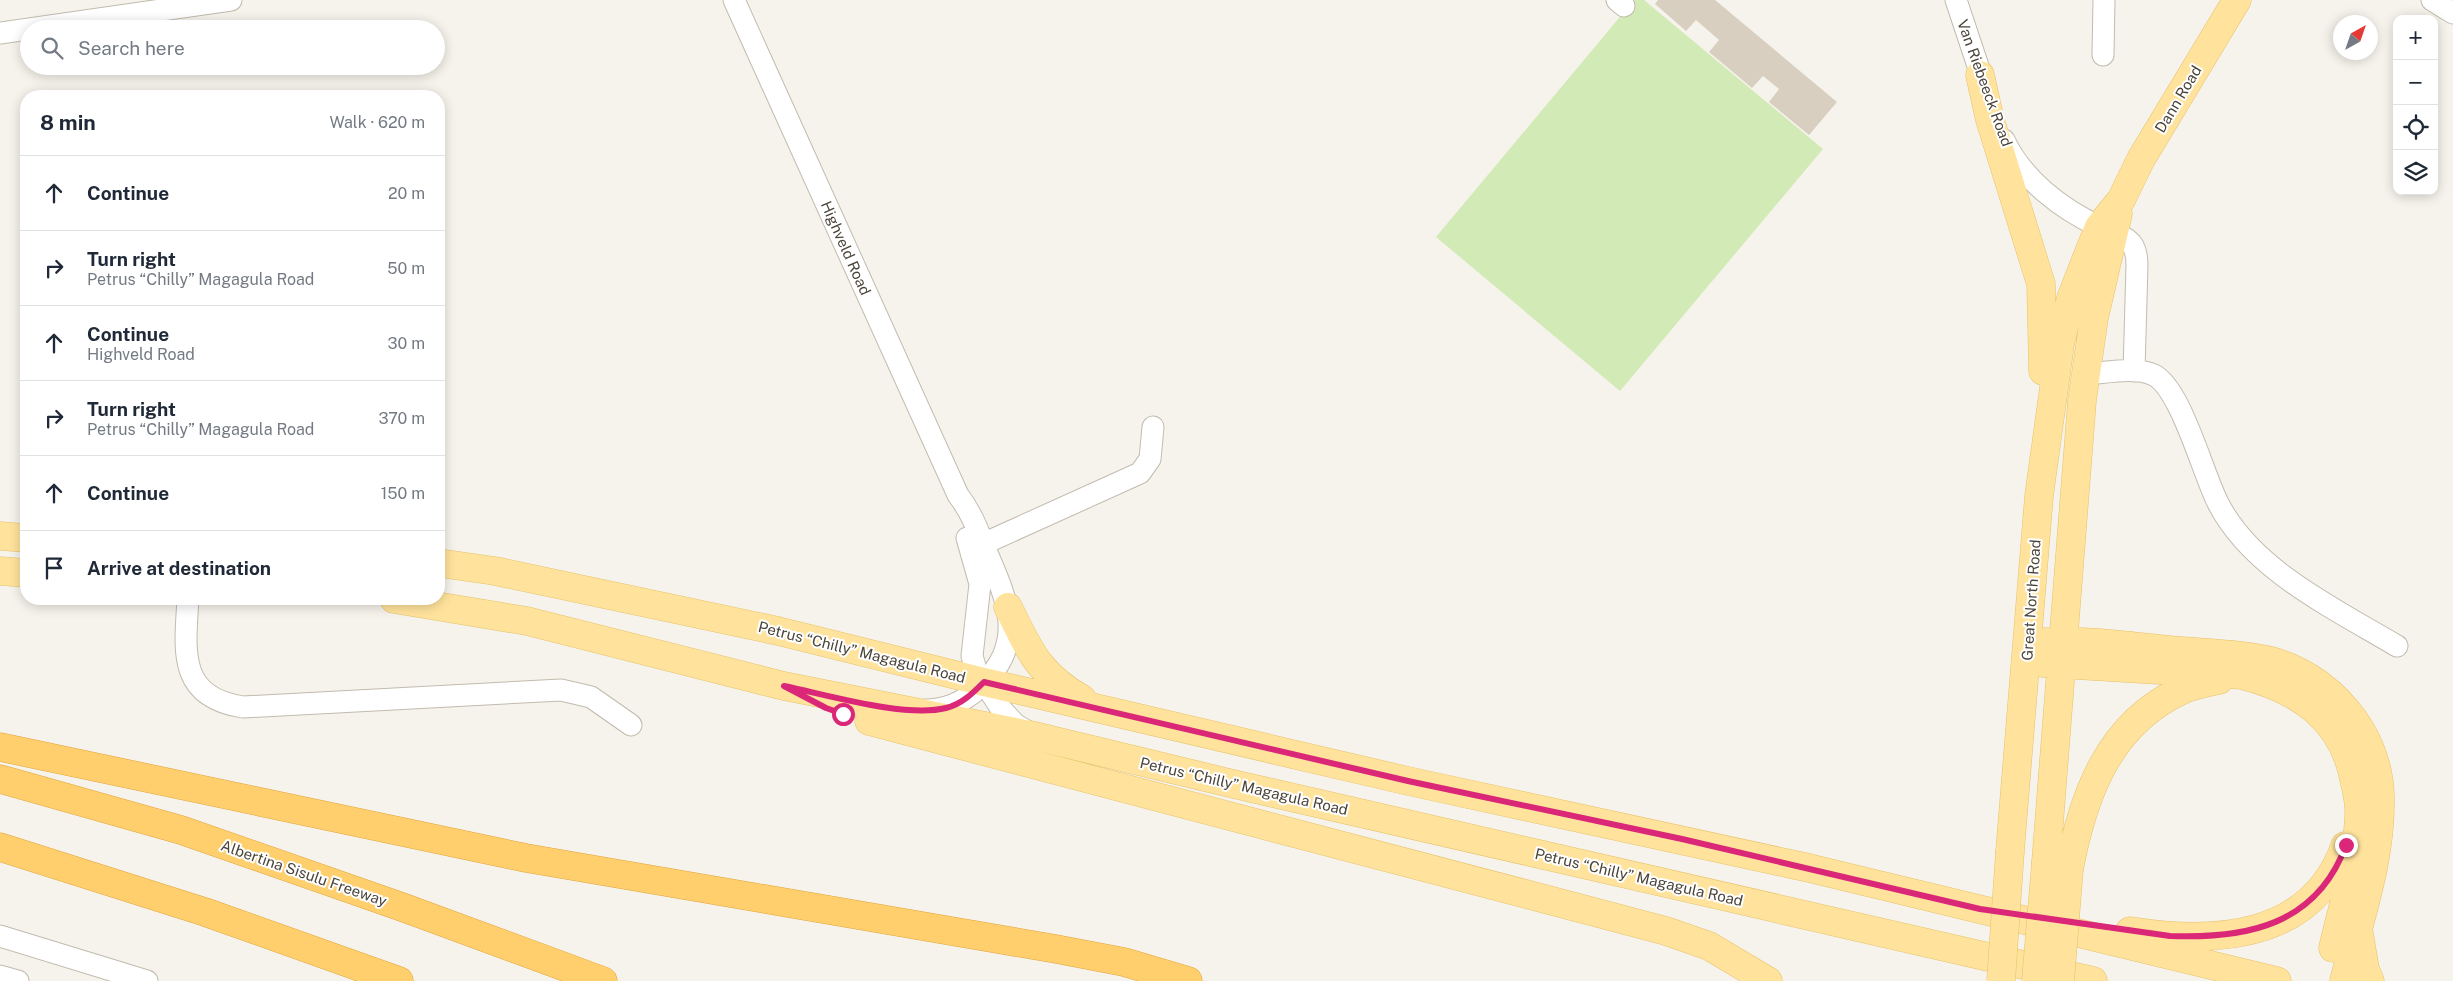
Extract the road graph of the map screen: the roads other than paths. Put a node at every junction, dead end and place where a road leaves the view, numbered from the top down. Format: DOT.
graph roads {
  1 [pos="227,0"];
  2 [pos="734,0"];
  3 [pos="1956,0"];
  4 [pos="2104,0"];
  5 [pos="2237,0"];
  6 [pos="2432,0"];
  7 [pos="2453,14"];
  8 [pos="89,20"];
  9 [pos="20,30"];
  10 [pos="0,33"];
  11 [pos="2103,56"];
  12 [pos="1980,75"];
  13 [pos="2107,230"];
  14 [pos="2134,372"];
  15 [pos="2086,374"];
  16 [pos="1153,427"];
  17 [pos="2047,427"];
  18 [pos="958,496"];
  19 [pos="0,536"];
  20 [pos="20,538"];
  21 [pos="983,544"];
  22 [pos="445,564"];
  23 [pos="0,571"];
  24 [pos="20,572"];
  25 [pos="188,605"];
  26 [pos="430,605"];
  27 [pos="1008,607"];
  28 [pos="2397,646"];
  29 [pos="2026,652"];
  30 [pos="2062,652"];
  31 [pos="2242,674"];
  32 [pos="984,682"];
  33 [pos="784,686"];
  34 [pos="1101,710"];
  35 [pos="907,711"];
  36 [pos="631,725"];
  37 [pos="1035,736"];
  38 [pos="0,747"];
  39 [pos="0,780"];
  40 [pos="2356,791"];
  41 [pos="0,847"];
  42 [pos="2057,866"];
  43 [pos="1980,909"];
  44 [pos="2357,928"];
  45 [pos="0,936"];
  46 [pos="0,976"];
  47 [pos="18,981"];
  48 [pos="147,981"];
  49 [pos="399,981"];
  50 [pos="603,981"];
  51 [pos="1188,981"];
  52 [pos="1768,981"];
  53 [pos="2001,981"];
  54 [pos="2036,981"];
  55 [pos="2060,981"];
  56 [pos="2093,981"];
  57 [pos="2276,981"];
  58 [pos="2325,981"];
  59 [pos="2344,981"];
  60 [pos="2370,981"];
  1 -- 8 [label="street"];
  2 -- 18 [label="street, Highveld Road"];
  3 -- 12 [label="street, Van Riebeeck Road"];
  4 -- 11 [label="street"];
  5 -- 13 [label="main road, Dann Road"];
  6 -- 7 [label="street"];
  9 -- 10 [label="street"];
  12 -- 13 [label="street, Van Riebeeck Road"];
  12 -- 17 [label="main road"];
  13 -- 14 [label="street, Van Riebeeck Road"];
  13 -- 15 [label="main road"];
  13 -- 17 [label="main road, Great North Road"];
  14 -- 15 [label="street"];
  14 -- 28 [label="street"];
  15 -- 30 [label="main road"];
  16 -- 21 [label="street"];
  17 -- 29 [label="main road, Great North Road"];
  18 -- 21 [label="street, Highveld Road"];
  18 -- 32 [label="street, Highveld Road"];
  19 -- 20 [label="main road"];
  21 -- 27 [label="street, Highveld Road"];
  22 -- 32 [label="main road, Petrus “Chilly” Magagula Road"];
  23 -- 24 [label="main road"];
  25 -- 36 [label="street"];
  26 -- 33 [label="main road, Petrus “Chilly” Magagula Road"];
  27 -- 32 [label="street, Highveld Road"];
  27 -- 34 [label="main road"];
  29 -- 30 [label="main road"];
  29 -- 53 [label="main road, Great North Road, bridge"];
  30 -- 31 [label="main road"];
  30 -- 42 [label="main road"];
  30 -- 44 [label="main road"];
  31 -- 40 [label="main road"];
  31 -- 42 [label="main road"];
  32 -- 34 [label="main road, Petrus “Chilly” Magagula Road"];
  32 -- 35 [label="street, Highveld Road"];
  32 -- 37 [label="street, Highveld Road"];
  33 -- 35 [label="main road, Petrus “Chilly” Magagula Road"];
  33 -- 52 [label="main road"];
  34 -- 43 [label="main road, Petrus “Chilly” Magagula Road"];
  35 -- 37 [label="main road, Petrus “Chilly” Magagula Road"];
  37 -- 56 [label="main road, Petrus “Chilly” Magagula Road"];
  38 -- 51 [label="highway"];
  39 -- 50 [label="highway, Albertina Sisulu Freeway"];
  40 -- 43 [label="main road"];
  40 -- 58 [label="main road"];
  41 -- 49 [label="highway"];
  42 -- 54 [label="main road, bridge"];
  42 -- 55 [label="main road, bridge"];
  43 -- 57 [label="main road, Petrus “Chilly” Magagula Road"];
  44 -- 59 [label="main road"];
  44 -- 60 [label="main road"];
  45 -- 48 [label="street"];
  46 -- 47 [label="street"];
}
